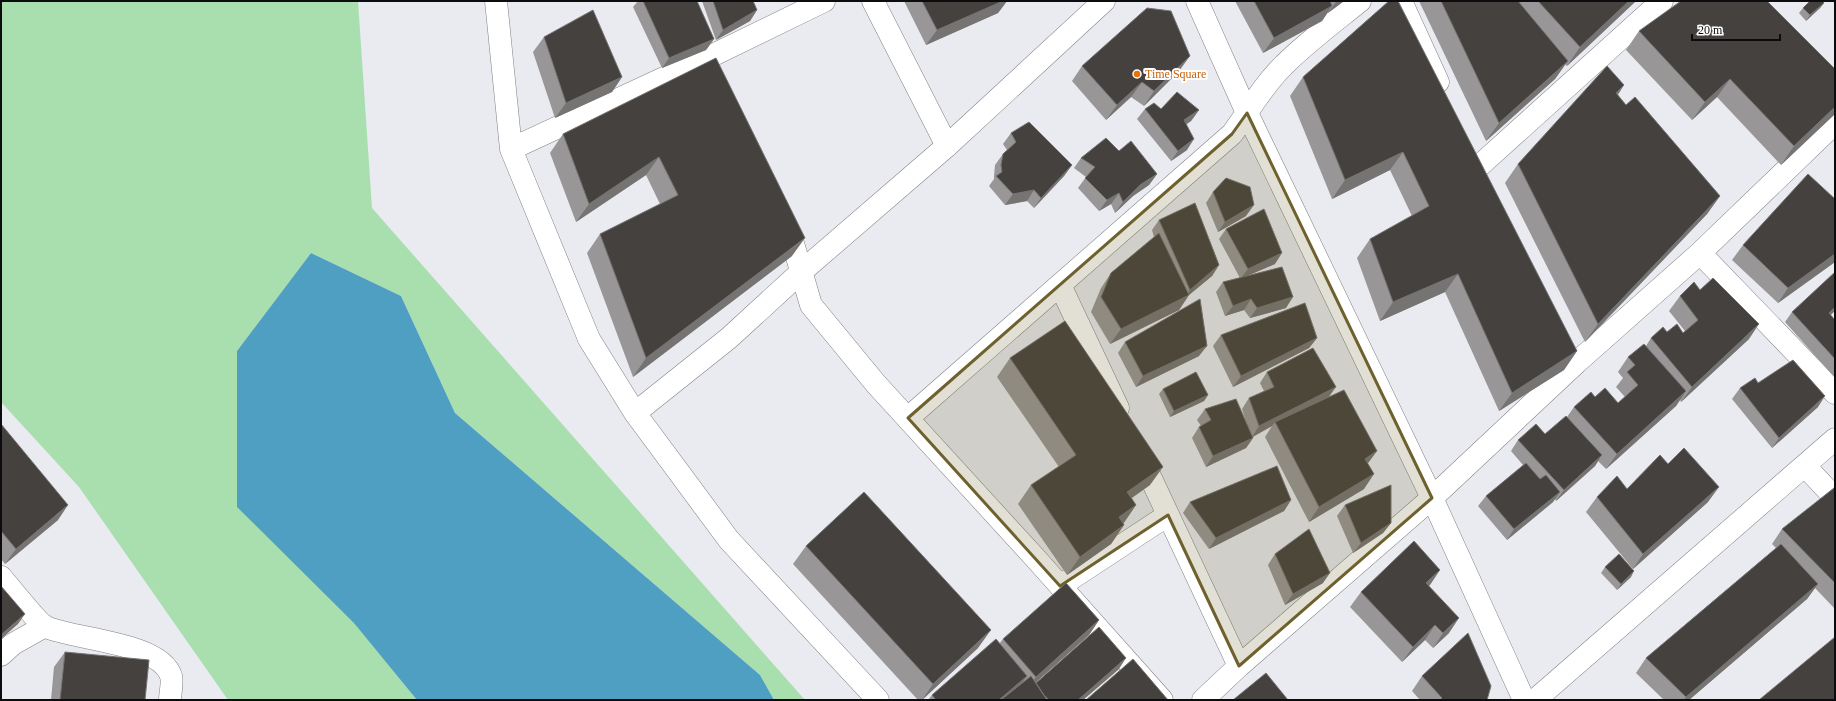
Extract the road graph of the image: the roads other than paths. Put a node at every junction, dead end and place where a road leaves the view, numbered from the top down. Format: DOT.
graph roads {
  1 [pos="496,1"];
  2 [pos="824,1"];
  3 [pos="873,1"];
  4 [pos="1104,1"];
  5 [pos="1197,1"];
  6 [pos="1360,1"];
  7 [pos="1401,1"];
  8 [pos="1662,1"];
  9 [pos="703,60"];
  10 [pos="1447,102"];
  11 [pos="727,108"];
  12 [pos="1247,113"];
  13 [pos="1835,123"];
  14 [pos="947,146"];
  15 [pos="1467,146"];
  16 [pos="510,149"];
  17 [pos="1477,168"];
  18 [pos="1488,189"];
  19 [pos="775,205"];
  20 [pos="1700,252"];
  21 [pos="801,272"];
  22 [pos="1060,285"];
  23 [pos="1565,342"];
  24 [pos="1576,363"];
  25 [pos="1835,394"];
  26 [pos="635,412"];
  27 [pos="908,418"];
  28 [pos="1835,439"];
  29 [pos="1805,466"];
  30 [pos="1432,498"];
  31 [pos="1835,498"];
  32 [pos="1168,515"];
  33 [pos="1,577"];
  34 [pos="1060,586"];
  35 [pos="45,626"];
  36 [pos="1,655"];
  37 [pos="1239,666"];
  38 [pos="170,700"];
  39 [pos="878,700"];
  40 [pos="1162,700"];
  41 [pos="1203,700"];
  42 [pos="1524,700"];
  43 [pos="1536,700"];
  1 -- 16 [label="street"];
  2 -- 9 [label="street"];
  3 -- 14 [label="street"];
  4 -- 14 [label="street"];
  5 -- 12 [label="street"];
  6 -- 12 [label="street"];
  7 -- 10 [label="street"];
  8 -- 17 [label="street"];
  9 -- 11 [label="street"];
  9 -- 16 [label="street"];
  12 -- 22 [label="street"];
  12 -- 30 [label="street"];
  13 -- 20 [label="street"];
  14 -- 21 [label="street"];
  15 -- 17 [label="street"];
  16 -- 26 [label="street"];
  17 -- 18 [label="street"];
  19 -- 21 [label="street"];
  20 -- 24 [label="street"];
  20 -- 25 [label="street"];
  21 -- 26 [label="street"];
  21 -- 27 [label="street"];
  22 -- 27 [label="street"];
  22 -- 32 [label="street"];
  23 -- 24 [label="street"];
  24 -- 30 [label="street"];
  26 -- 39 [label="street"];
  27 -- 34 [label="street"];
  28 -- 29 [label="street"];
  29 -- 31 [label="street"];
  29 -- 43 [label="street"];
  30 -- 37 [label="street"];
  30 -- 42 [label="street"];
  32 -- 34 [label="street"];
  32 -- 37 [label="street"];
  33 -- 35 [label="street"];
  34 -- 40 [label="street"];
  35 -- 36 [label="street"];
  35 -- 38 [label="street"];
  37 -- 41 [label="street"];
}
